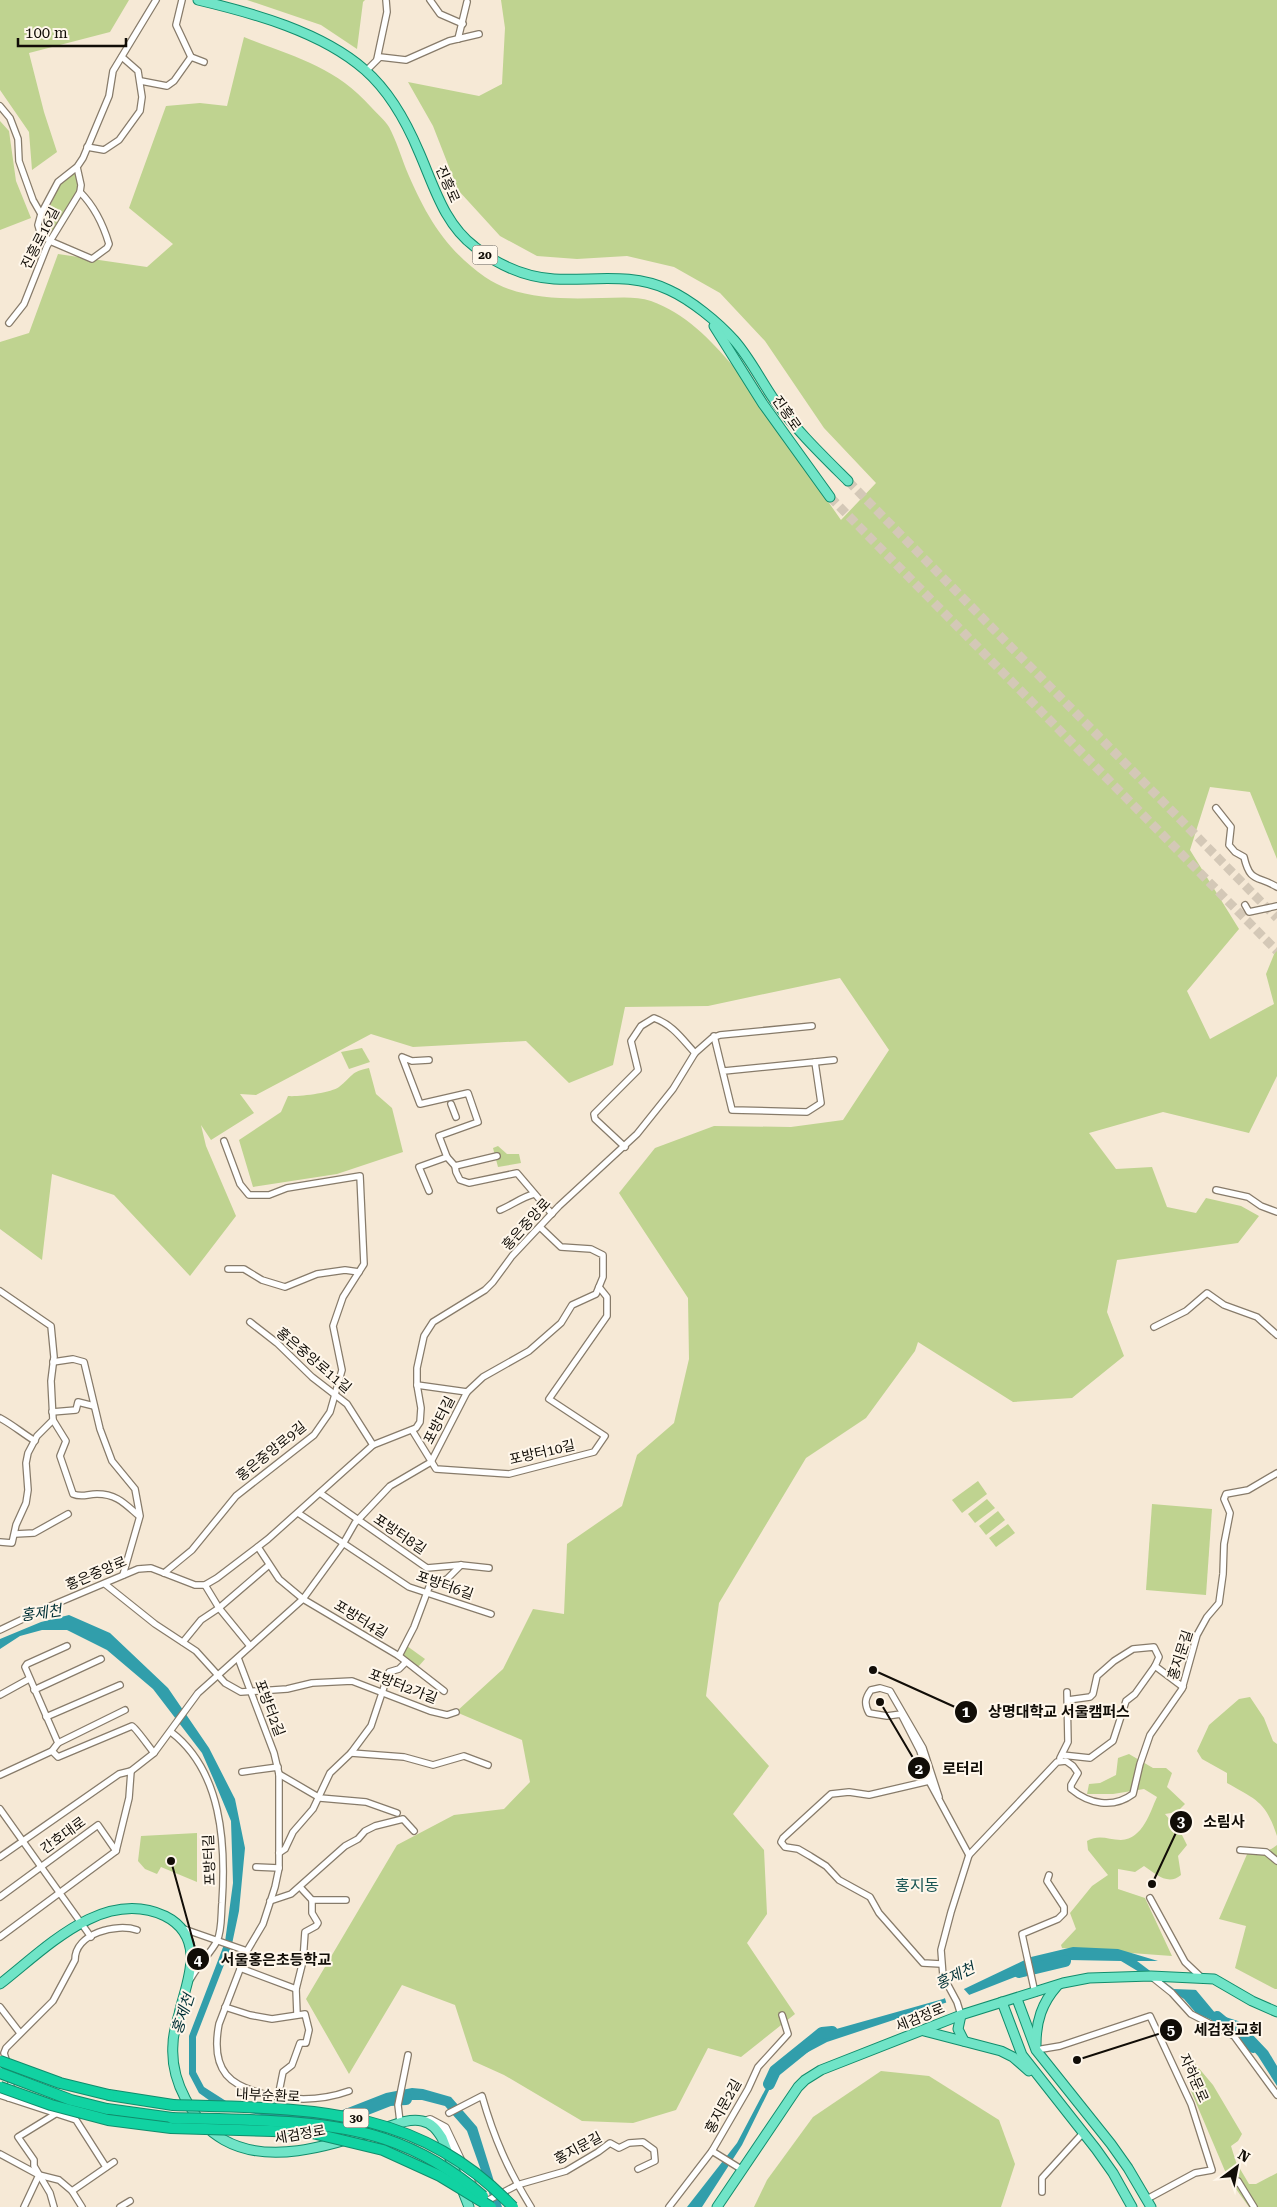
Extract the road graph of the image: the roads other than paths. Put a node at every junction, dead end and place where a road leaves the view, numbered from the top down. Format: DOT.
graph roads {
  1 [pos="156,0"];
  2 [pos="182,0"];
  3 [pos="198,0"];
  4 [pos="386,0"];
  5 [pos="430,0"];
  6 [pos="467,2"];
  7 [pos="463,24"];
  8 [pos="479,34"];
  9 [pos="458,39"];
  10 [pos="122,57"];
  11 [pos="191,57"];
  12 [pos="377,59"];
  13 [pos="204,62"];
  14 [pos="366,71"];
  15 [pos="141,81"];
  16 [pos="0,106"];
  17 [pos="87,148"];
  18 [pos="77,167"];
  19 [pos="80,192"];
  20 [pos="41,214"];
  21 [pos="50,241"];
  22 [pos="708,317"];
  23 [pos="9,323"];
  24 [pos="848,481"];
  25 [pos="830,497"];
  26 [pos="1216,808"];
  27 [pos="1277,887"];
  28 [pos="1245,905"];
  29 [pos="1277,906"];
  30 [pos="812,1026"];
  31 [pos="714,1036"];
  32 [pos="695,1054"];
  33 [pos="428,1060"];
  34 [pos="834,1060"];
  35 [pos="815,1062"];
  36 [pos="724,1071"];
  37 [pos="451,1104"];
  38 [pos="456,1118"];
  39 [pos="224,1141"];
  40 [pos="625,1147"];
  41 [pos="497,1156"];
  42 [pos="447,1157"];
  43 [pos="455,1166"];
  44 [pos="1216,1190"];
  45 [pos="429,1191"];
  46 [pos="534,1194"];
  47 [pos="500,1210"];
  48 [pos="1277,1212"];
  49 [pos="552,1214"];
  50 [pos="540,1227"];
  51 [pos="228,1268"];
  52 [pos="359,1272"];
  53 [pos="599,1287"];
  54 [pos="0,1291"];
  55 [pos="250,1322"];
  56 [pos="1154,1327"];
  57 [pos="1277,1335"];
  58 [pos="53,1362"];
  59 [pos="417,1385"];
  60 [pos="467,1392"];
  61 [pos="335,1395"];
  62 [pos="94,1406"];
  63 [pos="52,1412"];
  64 [pos="0,1418"];
  65 [pos="53,1420"];
  66 [pos="412,1430"];
  67 [pos="35,1441"];
  68 [pos="373,1445"];
  69 [pos="431,1462"];
  70 [pos="1277,1472"];
  71 [pos="320,1493"];
  72 [pos="298,1513"];
  73 [pos="68,1514"];
  74 [pos="140,1516"];
  75 [pos="357,1520"];
  76 [pos="15,1534"];
  77 [pos="0,1542"];
  78 [pos="343,1544"];
  79 [pos="258,1547"];
  80 [pos="269,1565"];
  81 [pos="461,1565"];
  82 [pos="490,1568"];
  83 [pos="164,1573"];
  84 [pos="123,1575"];
  85 [pos="104,1584"];
  86 [pos="204,1585"];
  87 [pos="425,1594"];
  88 [pos="303,1599"];
  89 [pos="219,1608"];
  90 [pos="490,1614"];
  91 [pos="0,1630"];
  92 [pos="183,1642"];
  93 [pos="67,1646"];
  94 [pos="250,1646"];
  95 [pos="399,1656"];
  96 [pos="238,1658"];
  97 [pos="101,1659"];
  98 [pos="406,1662"];
  99 [pos="1155,1666"];
  100 [pos="219,1675"];
  101 [pos="29,1679"];
  102 [pos="120,1685"];
  103 [pos="1183,1687"];
  104 [pos="34,1690"];
  105 [pos="384,1691"];
  106 [pos="444,1691"];
  107 [pos="1067,1692"];
  108 [pos="251,1693"];
  109 [pos="0,1695"];
  110 [pos="1068,1700"];
  111 [pos="125,1710"];
  112 [pos="456,1712"];
  113 [pos="46,1717"];
  114 [pos="172,1729"];
  115 [pos="58,1743"];
  116 [pos="52,1750"];
  117 [pos="154,1753"];
  118 [pos="350,1753"];
  119 [pos="1062,1755"];
  120 [pos="1058,1762"];
  121 [pos="488,1765"];
  122 [pos="278,1767"];
  123 [pos="131,1771"];
  124 [pos="242,1772"];
  125 [pos="279,1774"];
  126 [pos="0,1775"];
  127 [pos="929,1781"];
  128 [pos="939,1797"];
  129 [pos="320,1798"];
  130 [pos="0,1809"];
  131 [pos="397,1813"];
  132 [pos="414,1831"];
  133 [pos="24,1841"];
  134 [pos="1240,1850"];
  135 [pos="116,1851"];
  136 [pos="279,1853"];
  137 [pos="969,1855"];
  138 [pos="0,1857"];
  139 [pos="1277,1861"];
  140 [pos="42,1867"];
  141 [pos="256,1867"];
  142 [pos="279,1868"];
  143 [pos="1049,1875"];
  144 [pos="300,1886"];
  145 [pos="61,1894"];
  146 [pos="0,1897"];
  147 [pos="1150,1898"];
  148 [pos="312,1900"];
  149 [pos="346,1900"];
  150 [pos="270,1901"];
  151 [pos="81,1922"];
  152 [pos="181,1928"];
  153 [pos="138,1930"];
  154 [pos="0,1937"];
  155 [pos="91,1937"];
  156 [pos="218,1940"];
  157 [pos="247,1951"];
  158 [pos="941,1964"];
  159 [pos="240,1968"];
  160 [pos="1154,1976"];
  161 [pos="1198,1978"];
  162 [pos="0,1984"];
  163 [pos="1057,1986"];
  164 [pos="296,1989"];
  165 [pos="184,1992"];
  166 [pos="1035,1993"];
  167 [pos="1017,1999"];
  168 [pos="1002,2002"];
  169 [pos="0,2007"];
  170 [pos="225,2007"];
  171 [pos="1277,2012"];
  172 [pos="297,2014"];
  173 [pos="782,2015"];
  174 [pos="961,2015"];
  175 [pos="924,2030"];
  176 [pos="20,2033"];
  177 [pos="964,2041"];
  178 [pos="1036,2050"];
  179 [pos="408,2055"];
  180 [pos="0,2061"];
  181 [pos="0,2073"];
  182 [pos="1044,2083"];
  183 [pos="0,2087"];
  184 [pos="349,2091"];
  185 [pos="1277,2094"];
  186 [pos="0,2095"];
  187 [pos="278,2097"];
  188 [pos="9,2098"];
  189 [pos="56,2113"];
  190 [pos="449,2113"];
  191 [pos="422,2121"];
  192 [pos="400,2122"];
  193 [pos="1084,2133"];
  194 [pos="715,2153"];
  195 [pos="0,2154"];
  196 [pos="114,2162"];
  197 [pos="106,2167"];
  198 [pos="739,2168"];
  199 [pos="638,2169"];
  200 [pos="39,2175"];
  201 [pos="1237,2183"];
  202 [pos="517,2185"];
  203 [pos="72,2191"];
  204 [pos="1042,2192"];
  205 [pos="130,2201"];
  206 [pos="1149,2203"];
  207 [pos="484,2206"];
  208 [pos="24,2207"];
  209 [pos="54,2207"];
  210 [pos="82,2207"];
  211 [pos="120,2207"];
  212 [pos="469,2207"];
  213 [pos="496,2207"];
  214 [pos="513,2207"];
  215 [pos="531,2207"];
  216 [pos="668,2207"];
  217 [pos="716,2207"];
  218 [pos="1132,2207"];
  219 [pos="1254,2207"];
  1 -- 10 [label="street"];
  2 -- 11 [label="street"];
  3 -- 14 [label="main road, 진흥로 / 20"];
  4 -- 12 [label="street"];
  5 -- 7 [label="street"];
  6 -- 7 [label="street"];
  7 -- 9 [label="street"];
  8 -- 9 [label="street"];
  9 -- 12 [label="street"];
  10 -- 15 [label="street"];
  10 -- 17 [label="street"];
  11 -- 13 [label="street"];
  11 -- 15 [label="street"];
  12 -- 14 [label="street"];
  14 -- 22 [label="main road, 진흥로 / 20"];
  15 -- 17 [label="street"];
  16 -- 20 [label="street"];
  17 -- 18 [label="street"];
  18 -- 19 [label="street"];
  18 -- 20 [label="street"];
  19 -- 21 [label="street, 진흥로16길"];
  19 -- 21 [label="street"];
  20 -- 21 [label="street"];
  21 -- 23 [label="street, 진흥로16길"];
  22 -- 24 [label="main road, 진흥로 / 20"];
  22 -- 25 [label="main road, 진흥로 / 20"];
  26 -- 27 [label="street"];
  28 -- 29 [label="street"];
  30 -- 31 [label="street"];
  31 -- 32 [label="street, 홍은중앙로"];
  31 -- 36 [label="street"];
  32 -- 40 [label="street, 홍은중앙로"];
  32 -- 40 [label="street"];
  33 -- 42 [label="street"];
  34 -- 35 [label="street"];
  35 -- 36 [label="street"];
  35 -- 36 [label="street"];
  37 -- 38 [label="street"];
  39 -- 52 [label="street, 홍은중앙로9길"];
  40 -- 49 [label="street, 홍은중앙로"];
  41 -- 43 [label="street"];
  42 -- 43 [label="street"];
  42 -- 45 [label="street"];
  43 -- 46 [label="street"];
  44 -- 48 [label="street"];
  46 -- 47 [label="street"];
  46 -- 49 [label="street"];
  49 -- 50 [label="street, 홍은중앙로"];
  50 -- 53 [label="street"];
  50 -- 59 [label="street, 홍은중앙로"];
  51 -- 52 [label="street"];
  52 -- 61 [label="street, 홍은중앙로9길"];
  53 -- 60 [label="street, 포방터길"];
  53 -- 69 [label="street, 포방터10길"];
  54 -- 58 [label="street"];
  55 -- 61 [label="street, 홍은중앙로11길"];
  56 -- 57 [label="street"];
  58 -- 62 [label="street"];
  58 -- 63 [label="street"];
  59 -- 60 [label="street"];
  59 -- 66 [label="street, 홍은중앙로"];
  60 -- 69 [label="street, 포방터길"];
  61 -- 68 [label="street, 홍은중앙로11길"];
  61 -- 83 [label="street, 홍은중앙로9길"];
  62 -- 63 [label="street"];
  62 -- 74 [label="street"];
  63 -- 65 [label="street"];
  64 -- 67 [label="street"];
  65 -- 67 [label="street"];
  65 -- 74 [label="street"];
  66 -- 68 [label="street"];
  66 -- 69 [label="street"];
  67 -- 76 [label="street"];
  68 -- 71 [label="street"];
  69 -- 75 [label="street, 포방터길"];
  70 -- 103 [label="street, 홍지문길 / 홍지문길"];
  71 -- 72 [label="street"];
  71 -- 75 [label="street"];
  72 -- 78 [label="street"];
  72 -- 79 [label="street"];
  73 -- 76 [label="street"];
  74 -- 84 [label="street"];
  75 -- 78 [label="street, 포방터길"];
  75 -- 81 [label="street, 포방터8길"];
  76 -- 77 [label="street"];
  78 -- 87 [label="street, 포방터6길"];
  78 -- 88 [label="street, 포방터길"];
  79 -- 80 [label="street"];
  79 -- 86 [label="street"];
  80 -- 88 [label="street"];
  80 -- 89 [label="street"];
  81 -- 82 [label="street, 포방터8길"];
  81 -- 87 [label="street"];
  83 -- 84 [label="street, 홍은중앙로"];
  83 -- 86 [label="street, 홍은중앙로"];
  84 -- 85 [label="street, 홍은중앙로"];
  85 -- 91 [label="street, 홍은중앙로"];
  85 -- 92 [label="street"];
  86 -- 89 [label="street"];
  87 -- 90 [label="street, 포방터6길"];
  87 -- 95 [label="street"];
  88 -- 94 [label="street, 포방터길"];
  88 -- 95 [label="street, 포방터4길"];
  89 -- 92 [label="street"];
  89 -- 94 [label="street"];
  92 -- 100 [label="street"];
  93 -- 101 [label="street"];
  94 -- 96 [label="street, 포방터길"];
  95 -- 98 [label="street, 포방터4길"];
  96 -- 100 [label="street, 포방터길"];
  96 -- 108 [label="street, 포방터2길"];
  97 -- 104 [label="street"];
  98 -- 105 [label="street"];
  98 -- 106 [label="street, 포방터4길"];
  99 -- 103 [label="street"];
  99 -- 110 [label="street, 홍지문길"];
  99 -- 119 [label="street, 홍지문길"];
  100 -- 108 [label="street"];
  100 -- 114 [label="street, 포방터길"];
  101 -- 104 [label="street"];
  101 -- 109 [label="street"];
  102 -- 113 [label="street"];
  103 -- 120 [label="street, 홍지문길 / 홍지문길"];
  104 -- 113 [label="street"];
  105 -- 108 [label="street, 포방터2가길"];
  105 -- 112 [label="street, 포방터2가길"];
  105 -- 118 [label="street"];
  107 -- 110 [label="street"];
  108 -- 122 [label="street, 포방터2길"];
  110 -- 119 [label="street"];
  111 -- 115 [label="street"];
  113 -- 115 [label="street"];
  114 -- 117 [label="street"];
  114 -- 156 [label="street, 포방터길"];
  115 -- 116 [label="street"];
  116 -- 117 [label="street"];
  116 -- 126 [label="street"];
  117 -- 123 [label="street"];
  118 -- 121 [label="street"];
  118 -- 129 [label="street"];
  119 -- 120 [label="street"];
  120 -- 137 [label="street"];
  122 -- 124 [label="street"];
  122 -- 125 [label="street, 포방터2길"];
  123 -- 133 [label="street"];
  123 -- 135 [label="street"];
  125 -- 129 [label="street"];
  125 -- 136 [label="street, 포방터2길"];
  127 -- 128 [label="street"];
  127 -- 128 [label="street"];
  127 -- 158 [label="street"];
  128 -- 137 [label="street"];
  129 -- 131 [label="street"];
  129 -- 136 [label="street"];
  130 -- 133 [label="street, 간호대로"];
  132 -- 144 [label="street"];
  133 -- 138 [label="street"];
  133 -- 140 [label="street, 간호대로"];
  134 -- 139 [label="street"];
  135 -- 140 [label="street, 간호대로"];
  135 -- 145 [label="street"];
  136 -- 142 [label="street, 포방터2길"];
  137 -- 158 [label="street"];
  140 -- 145 [label="street, 간호대로"];
  140 -- 146 [label="street, 간호대로"];
  141 -- 142 [label="street"];
  142 -- 150 [label="street, 포방터2길"];
  143 -- 166 [label="street"];
  144 -- 148 [label="street"];
  144 -- 150 [label="street"];
  145 -- 151 [label="street, 간호대로"];
  145 -- 154 [label="street"];
  147 -- 161 [label="street, 세검정로"];
  148 -- 149 [label="street"];
  148 -- 164 [label="street"];
  150 -- 157 [label="street, 포방터2길"];
  151 -- 152 [label="main road"];
  151 -- 155 [label="street, 간호대로"];
  151 -- 162 [label="main road"];
  152 -- 156 [label="street"];
  152 -- 165 [label="main road, 세검정로"];
  153 -- 155 [label="street"];
  155 -- 176 [label="street"];
  156 -- 157 [label="street"];
  156 -- 165 [label="street"];
  157 -- 159 [label="street, 포방터2길"];
  158 -- 174 [label="street"];
  159 -- 164 [label="street"];
  159 -- 170 [label="street, 포방터2길"];
  160 -- 161 [label="main road, 세검정로"];
  160 -- 163 [label="main road, 세검정로"];
  160 -- 185 [label="street"];
  161 -- 171 [label="main road, 세검정로"];
  163 -- 166 [label="main road, 세검정로"];
  163 -- 178 [label="main road"];
  164 -- 172 [label="street"];
  165 -- 192 [label="main road, 세검정로"];
  166 -- 167 [label="main road, 세검정로"];
  167 -- 168 [label="main road, 세검정로"];
  167 -- 178 [label="main road, 자하문로"];
  168 -- 174 [label="main road, 세검정로"];
  168 -- 182 [label="main road"];
  169 -- 176 [label="street"];
  170 -- 172 [label="street"];
  170 -- 187 [label="street, 포방터2길"];
  172 -- 187 [label="street"];
  173 -- 194 [label="street, 홍지문2길"];
  174 -- 175 [label="main road, 세검정로"];
  174 -- 177 [label="main road"];
  175 -- 177 [label="main road"];
  175 -- 198 [label="main road, 세검정로"];
  176 -- 188 [label="street"];
  177 -- 182 [label="main road"];
  178 -- 206 [label="main road, 자하문로"];
  178 -- 206 [label="street, 자하문로"];
  179 -- 192 [label="street"];
  180 -- 214 [label="highway, 내부순환로 / 30, bridge"];
  181 -- 213 [label="highway, 내부순환로 / 30, bridge"];
  182 -- 193 [label="main road"];
  183 -- 207 [label="highway, bridge"];
  184 -- 187 [label="street, 포방터2길"];
  186 -- 188 [label="street"];
  188 -- 189 [label="street"];
  189 -- 197 [label="street"];
  189 -- 200 [label="street"];
  190 -- 202 [label="street"];
  191 -- 192 [label="main road, 세검정로"];
  191 -- 207 [label="main road"];
  191 -- 212 [label="main road"];
  193 -- 204 [label="street"];
  193 -- 218 [label="main road"];
  194 -- 198 [label="street"];
  194 -- 216 [label="street, 홍지문2길"];
  195 -- 200 [label="street"];
  196 -- 197 [label="street"];
  197 -- 203 [label="street"];
  198 -- 217 [label="main road, 세검정로"];
  199 -- 202 [label="street, 홍지문길"];
  200 -- 203 [label="street"];
  200 -- 208 [label="street"];
  200 -- 209 [label="street"];
  201 -- 219 [label="street"];
  202 -- 207 [label="street, bridge"];
  202 -- 215 [label="street"];
  203 -- 210 [label="street"];
  205 -- 211 [label="street"];
}
